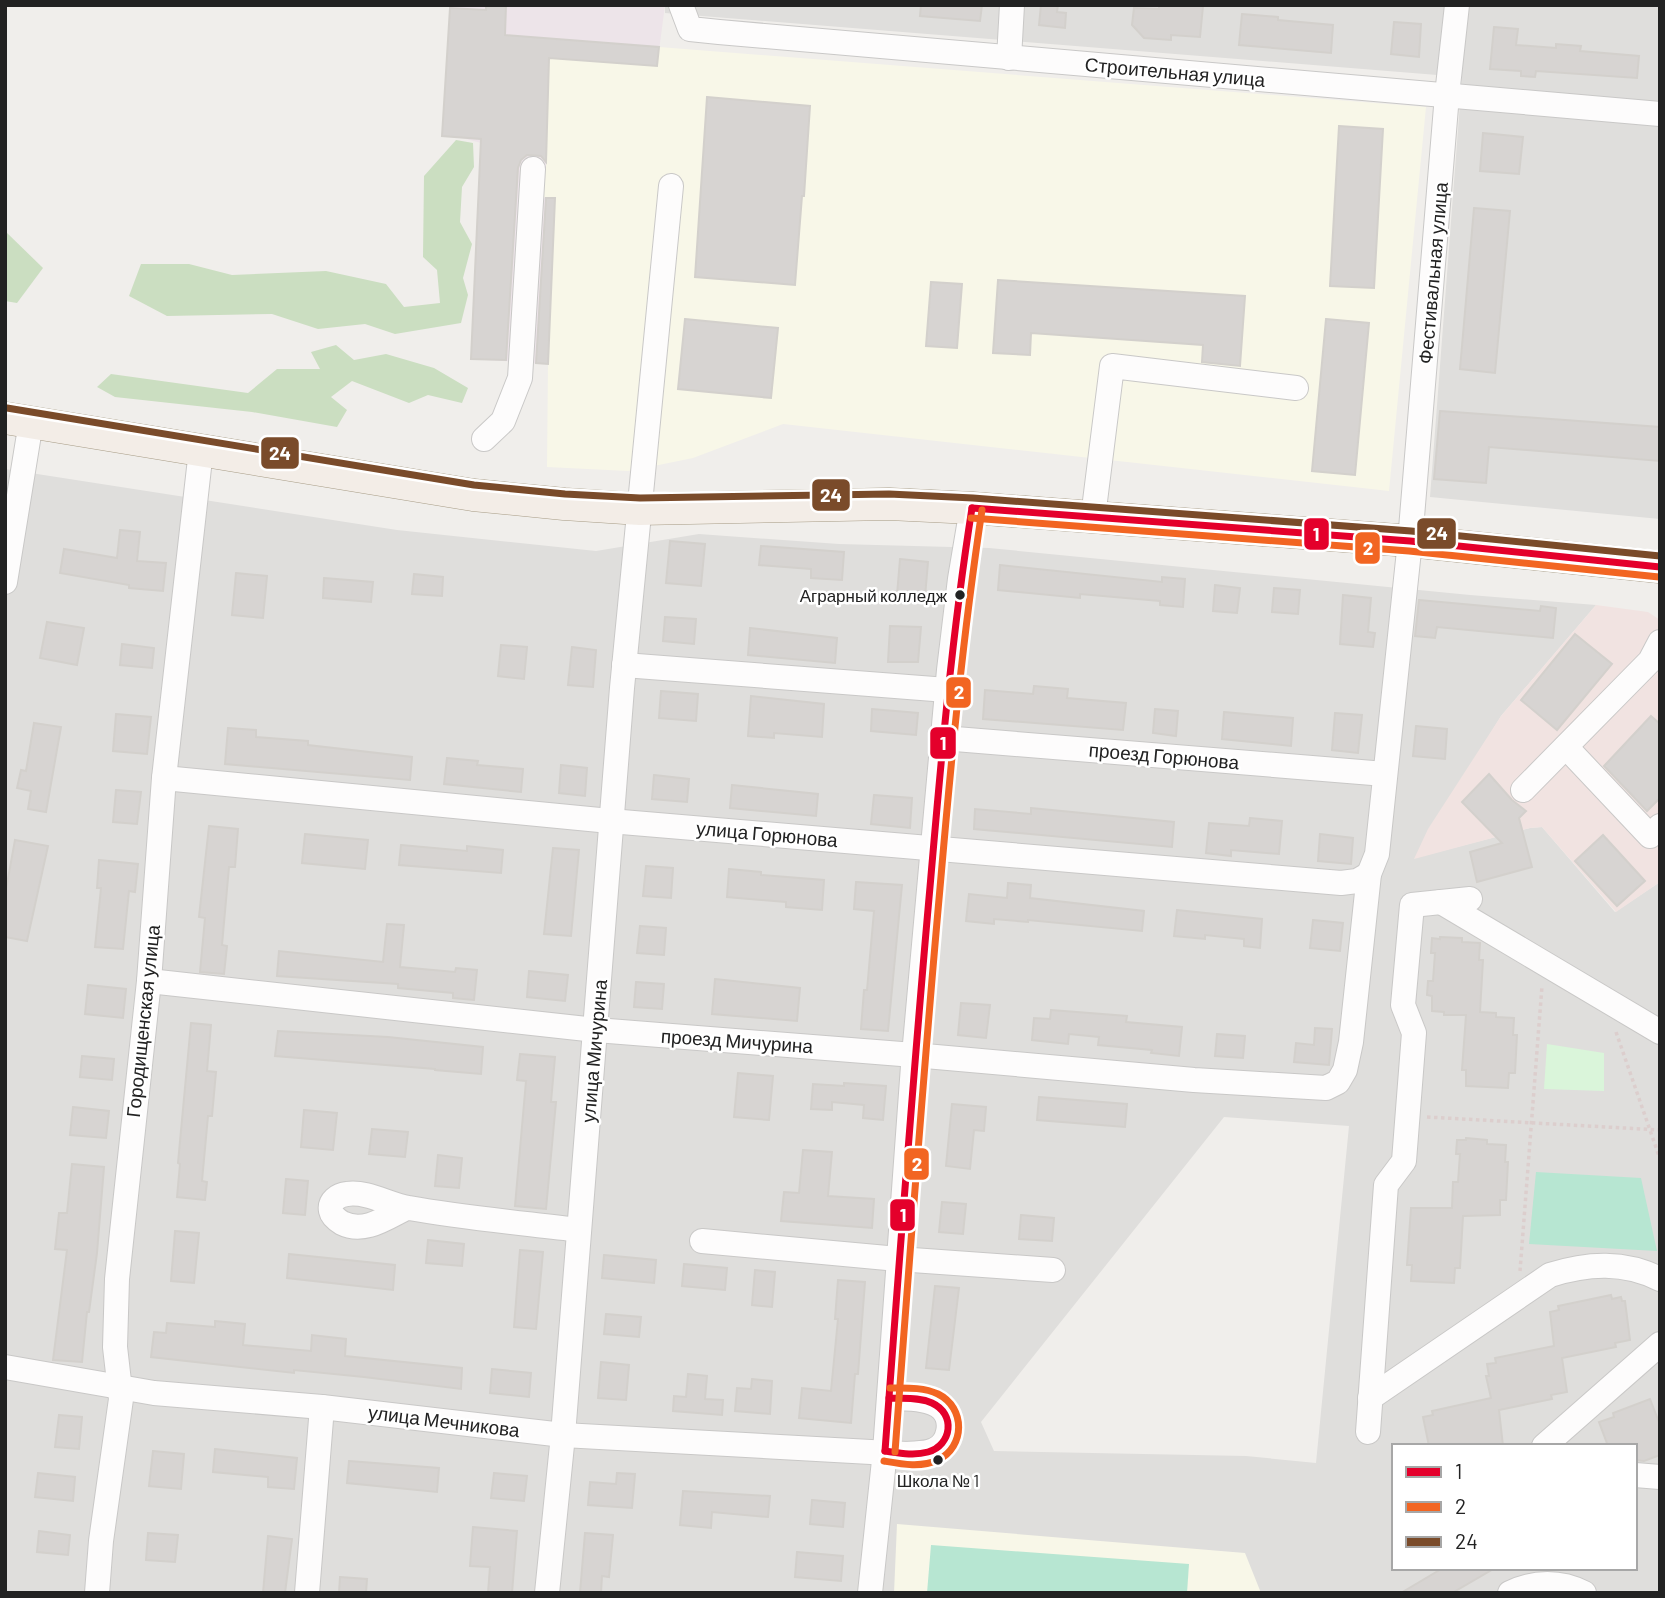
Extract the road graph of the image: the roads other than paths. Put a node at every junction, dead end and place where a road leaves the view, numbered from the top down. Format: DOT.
graph roads {
  1 [pos="681,5"];
  2 [pos="1012,5"];
  3 [pos="1457,5"];
  4 [pos="1009,58"];
  5 [pos="1447,95"];
  6 [pos="1660,114"];
  7 [pos="533,169"];
  8 [pos="671,186"];
  9 [pos="1296,388"];
  10 [pos="18,420"];
  11 [pos="484,439"];
  12 [pos="201,450"];
  13 [pos="972,508"];
  14 [pos="640,509"];
  15 [pos="1093,517"];
  16 [pos="1410,541"];
  17 [pos="1660,567"];
  18 [pos="5,582"];
  19 [pos="1656,659"];
  20 [pos="624,665"];
  21 [pos="947,690"];
  22 [pos="943,738"];
  23 [pos="1566,747"];
  24 [pos="1385,774"];
  25 [pos="164,778"];
  26 [pos="1523,790"];
  27 [pos="610,821"];
  28 [pos="1660,826"];
  29 [pos="933,848"];
  30 [pos="1369,874"];
  31 [pos="1470,899"];
  32 [pos="1441,902"];
  33 [pos="149,981"];
  34 [pos="597,1030"];
  35 [pos="1660,1032"];
  36 [pos="914,1055"];
  37 [pos="1326,1088"];
  38 [pos="406,1208"];
  39 [pos="579,1230"];
  40 [pos="702,1241"];
  41 [pos="898,1259"];
  42 [pos="1053,1270"];
  43 [pos="1660,1279"];
  44 [pos="1660,1344"];
  45 [pos="5,1367"];
  46 [pos="120,1386"];
  47 [pos="889,1398"];
  48 [pos="1370,1398"];
  49 [pos="322,1407"];
  50 [pos="1368,1432"];
  51 [pos="563,1435"];
  52 [pos="1546,1444"];
  53 [pos="885,1451"];
  54 [pos="1637,1475"];
  55 [pos="1660,1477"];
  56 [pos="97,1593"];
  57 [pos="307,1593"];
  58 [pos="547,1593"];
  59 [pos="870,1593"];
  60 [pos="1510,1593"];
  61 [pos="1584,1593"];
  1 -- 4 [label="street, Строительная улица"];
  2 -- 4 [label="street"];
  3 -- 5 [label="street, Фестивальная улица"];
  4 -- 5 [label="street, Строительная улица"];
  5 -- 6 [label="street, Строительная улица"];
  5 -- 16 [label="street, Фестивальная улица"];
  7 -- 11 [label="street"];
  8 -- 14 [label="street, улица Мичурина"];
  9 -- 15 [label="street"];
  10 -- 12 [label="main road"];
  10 -- 18 [label="street"];
  12 -- 14 [label="main road"];
  12 -- 25 [label="street, Городищенская улица"];
  13 -- 14 [label="main road"];
  13 -- 15 [label="main road"];
  13 -- 21 [label="street"];
  14 -- 20 [label="street, улица Мичурина"];
  15 -- 16 [label="main road"];
  16 -- 17 [label="main road"];
  16 -- 24 [label="street, Фестивальная улица"];
  19 -- 23 [label="street"];
  20 -- 21 [label="street"];
  20 -- 27 [label="street, улица Мичурина"];
  21 -- 22 [label="street"];
  22 -- 24 [label="street, проезд Горюнова"];
  22 -- 29 [label="street"];
  23 -- 26 [label="street"];
  23 -- 28 [label="street"];
  24 -- 30 [label="street, Фестивальная улица"];
  25 -- 27 [label="street, улица Горюнова"];
  25 -- 33 [label="street, Городищенская улица"];
  27 -- 29 [label="street, улица Горюнова"];
  27 -- 34 [label="street, улица Мичурина"];
  29 -- 30 [label="street, улица Горюнова"];
  29 -- 36 [label="street"];
  30 -- 37 [label="street, Фестивальная улица"];
  31 -- 32 [label="street"];
  32 -- 35 [label="street"];
  32 -- 48 [label="street"];
  33 -- 34 [label="street, проезд Мичурина"];
  33 -- 46 [label="street, Городищенская улица"];
  34 -- 36 [label="street, проезд Мичурина"];
  34 -- 39 [label="street, улица Мичурина"];
  36 -- 37 [label="street, проезд Мичурина"];
  36 -- 41 [label="street"];
  38 -- 39 [label="street"];
  39 -- 51 [label="street, улица Мичурина"];
  40 -- 41 [label="street"];
  41 -- 42 [label="street"];
  41 -- 47 [label="street"];
  43 -- 48 [label="street"];
  44 -- 52 [label="street"];
  45 -- 46 [label="street, улица Мечникова"];
  46 -- 49 [label="street, улица Мечникова"];
  46 -- 56 [label="street, Городищенская улица"];
  47 -- 53 [label="street"];
  47 -- 53 [label="street, улица Мечникова"];
  48 -- 50 [label="street"];
  49 -- 51 [label="street, улица Мечникова"];
  49 -- 57 [label="street"];
  51 -- 53 [label="street, улица Мечникова"];
  51 -- 58 [label="street, улица Мичурина"];
  53 -- 59 [label="street"];
  54 -- 55 [label="street"];
  60 -- 61 [label="street"];
}
